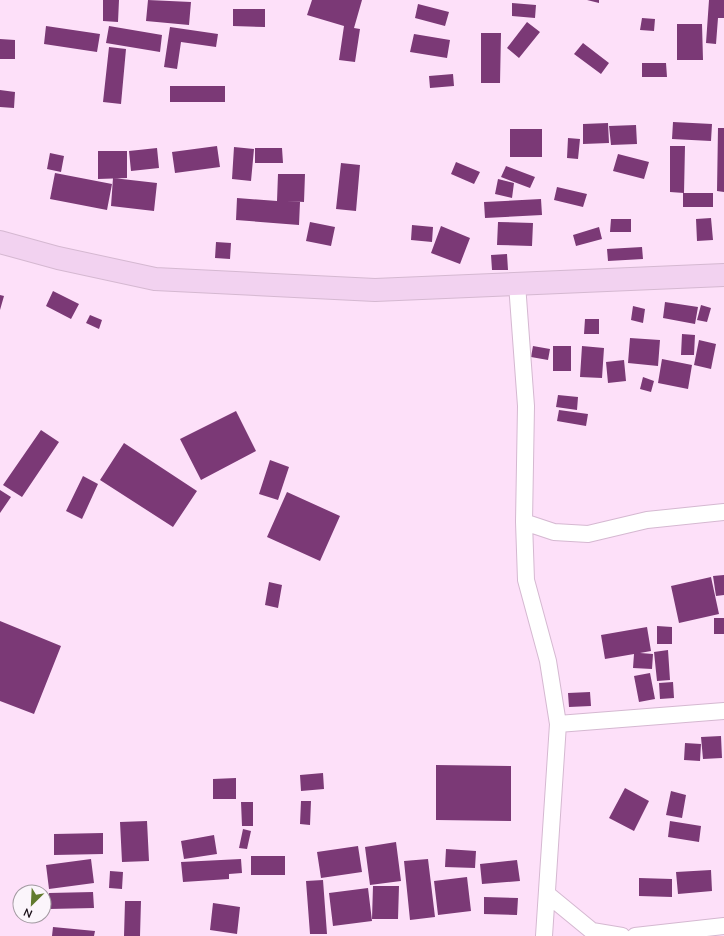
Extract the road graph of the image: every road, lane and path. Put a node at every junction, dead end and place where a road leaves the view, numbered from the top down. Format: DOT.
graph roads {
  1 [pos="0,242"];
  2 [pos="724,275"];
  3 [pos="518,284"];
  4 [pos="724,512"];
  5 [pos="524,522"];
  6 [pos="724,711"];
  7 [pos="558,724"];
  8 [pos="547,894"];
  9 [pos="724,926"];
  10 [pos="544,936"];
  11 [pos="622,936"];
  12 [pos="635,936"];
  1 -- 3 [label="street"];
  2 -- 3 [label="street"];
  3 -- 5 [label="street"];
  4 -- 5 [label="street"];
  5 -- 7 [label="street"];
  6 -- 7 [label="street"];
  7 -- 8 [label="street"];
  8 -- 10 [label="street"];
  8 -- 11 [label="street"];
  9 -- 12 [label="street"];
}
